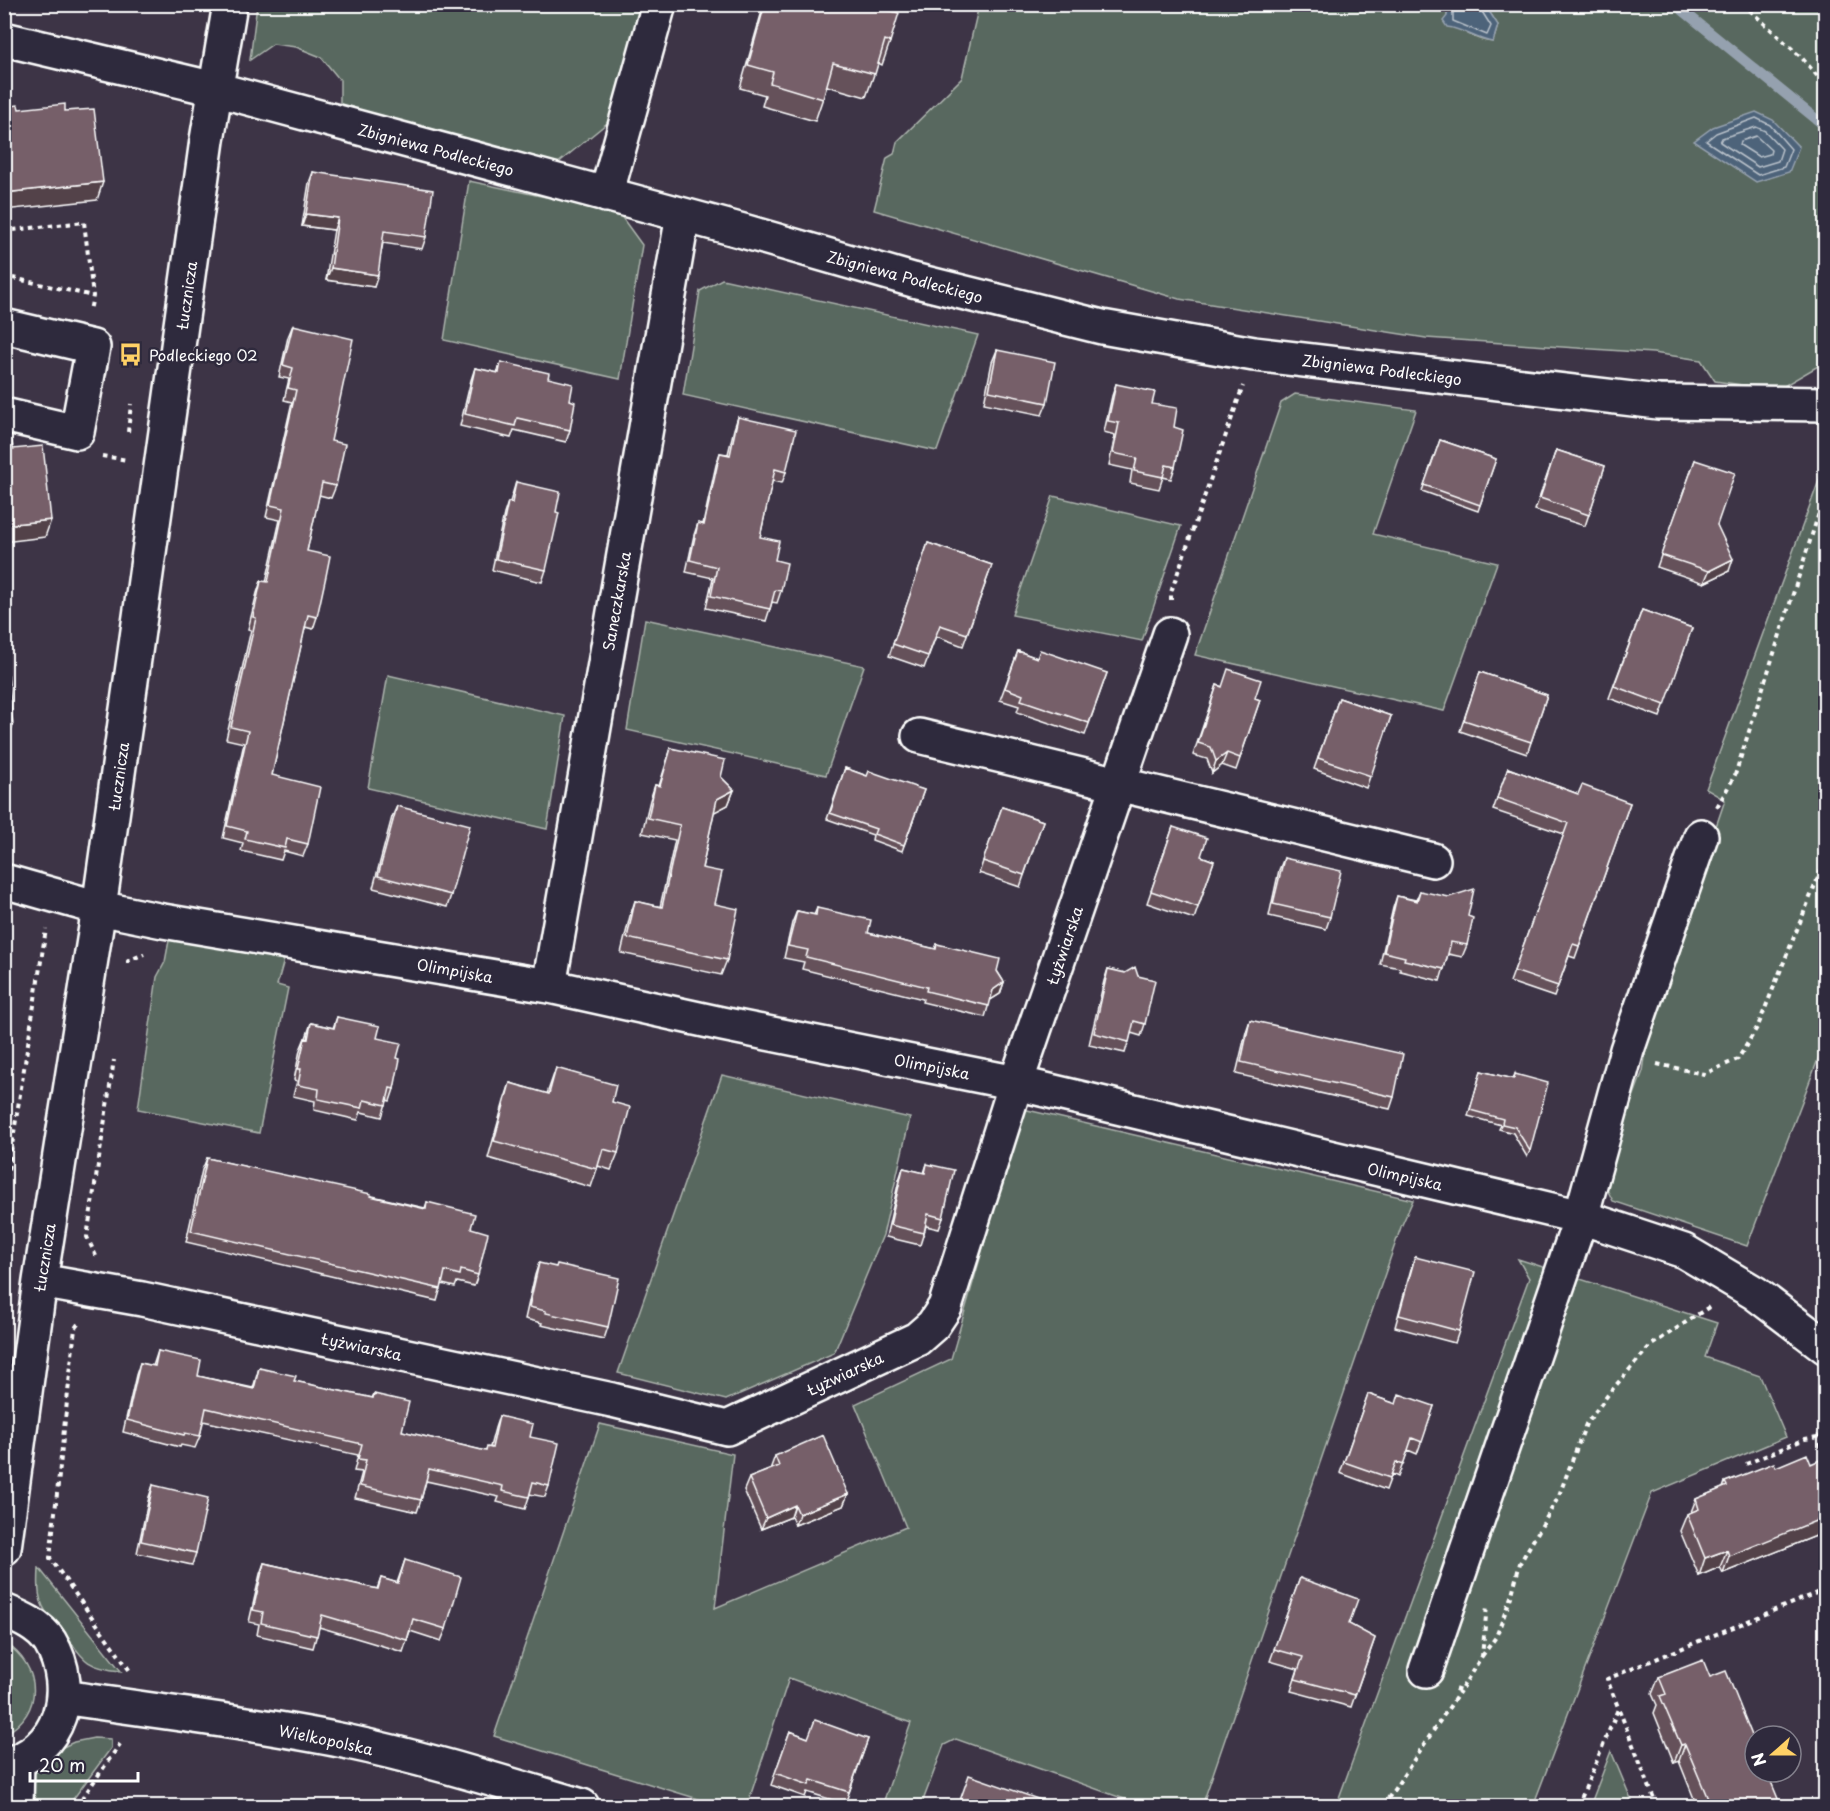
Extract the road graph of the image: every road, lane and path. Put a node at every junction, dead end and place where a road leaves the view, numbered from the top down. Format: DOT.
graph roads {
  1 [pos="230,4"];
  2 [pos="659,4"];
  3 [pos="1743,4"];
  4 [pos="4,39"];
  5 [pos="1826,86"];
  6 [pos="215,89"];
  7 [pos="606,195"];
  8 [pos="683,215"];
  9 [pos="4,231"];
  10 [pos="4,276"];
  11 [pos="93,296"];
  12 [pos="4,326"];
  13 [pos="93,347"];
  14 [pos="1254,354"];
  15 [pos="1826,404"];
  16 [pos="4,415"];
  17 [pos="104,456"];
  18 [pos="129,460"];
  19 [pos="1826,491"];
  20 [pos="1170,634"];
  21 [pos="919,736"];
  22 [pos="1118,785"];
  23 [pos="1701,836"];
  24 [pos="1826,858"];
  25 [pos="1433,860"];
  26 [pos="4,880"];
  27 [pos="51,893"];
  28 [pos="99,908"];
  29 [pos="149,951"];
  30 [pos="126,973"];
  31 [pos="549,986"];
  32 [pos="1627,1050"];
  33 [pos="114,1053"];
  34 [pos="1016,1083"];
  35 [pos="4,1196"];
  36 [pos="1581,1217"];
  37 [pos="100,1264"];
  38 [pos="40,1281"];
  39 [pos="1711,1305"];
  40 [pos="81,1321"];
  41 [pos="1826,1347"];
  42 [pos="1826,1430"];
  43 [pos="1816,1437"];
  44 [pos="1826,1459"];
  45 [pos="1746,1464"];
  46 [pos="4,1548"];
  47 [pos="1826,1589"];
  48 [pos="4,1611"];
  49 [pos="1482,1656"];
  50 [pos="1426,1670"];
  51 [pos="130,1671"];
  52 [pos="1460,1691"];
  53 [pos="64,1697"];
  54 [pos="1619,1709"];
  55 [pos="120,1744"];
  56 [pos="11,1764"];
  57 [pos="16,1806"];
  58 [pos="77,1806"];
  59 [pos="582,1806"];
  60 [pos="1383,1806"];
  61 [pos="1578,1806"];
  62 [pos="1657,1806"];
  1 -- 6 [label="street, Łucznicza"];
  2 -- 7 [label="street"];
  3 -- 5 [label="path"];
  4 -- 6 [label="street, Zbigniewa Podleckiego"];
  6 -- 7 [label="street, Zbigniewa Podleckiego"];
  6 -- 28 [label="street, Łucznicza"];
  7 -- 8 [label="street, Zbigniewa Podleckiego"];
  8 -- 14 [label="street, Zbigniewa Podleckiego"];
  8 -- 31 [label="street, Saneczkarska"];
  9 -- 11 [label="path"];
  10 -- 11 [label="path"];
  11 -- 13 [label="path"];
  12 -- 13 [label="street"];
  13 -- 16 [label="street"];
  14 -- 15 [label="street, Zbigniewa Podleckiego"];
  14 -- 20 [label="path"];
  17 -- 18 [label="path"];
  19 -- 23 [label="path"];
  20 -- 22 [label="street, Łyżwiarska"];
  21 -- 22 [label="street"];
  22 -- 25 [label="street"];
  22 -- 34 [label="street, Łyżwiarska"];
  23 -- 32 [label="street"];
  24 -- 32 [label="path"];
  26 -- 27 [label="street, Olimpijska"];
  27 -- 28 [label="street, Olimpijska"];
  27 -- 35 [label="path"];
  28 -- 31 [label="street, Olimpijska"];
  28 -- 38 [label="street, Łucznicza"];
  29 -- 30 [label="path"];
  31 -- 34 [label="street, Olimpijska"];
  32 -- 36 [label="street"];
  33 -- 37 [label="path"];
  34 -- 36 [label="street, Olimpijska"];
  34 -- 38 [label="street, Łyżwiarska"];
  36 -- 41 [label="street, Olimpijska"];
  36 -- 50 [label="street"];
  38 -- 46 [label="street, Łucznicza"];
  39 -- 49 [label="path"];
  40 -- 51 [label="path"];
  42 -- 43 [label="path"];
  43 -- 44 [label="path"];
  43 -- 45 [label="path"];
  47 -- 54 [label="path"];
  48 -- 53 [label="street"];
  52 -- 60 [label="path"];
  53 -- 56 [label="street"];
  53 -- 59 [label="street, Wielkopolska"];
  54 -- 61 [label="path"];
  54 -- 62 [label="path"];
  55 -- 58 [label="path"];
  56 -- 57 [label="street"];
}
